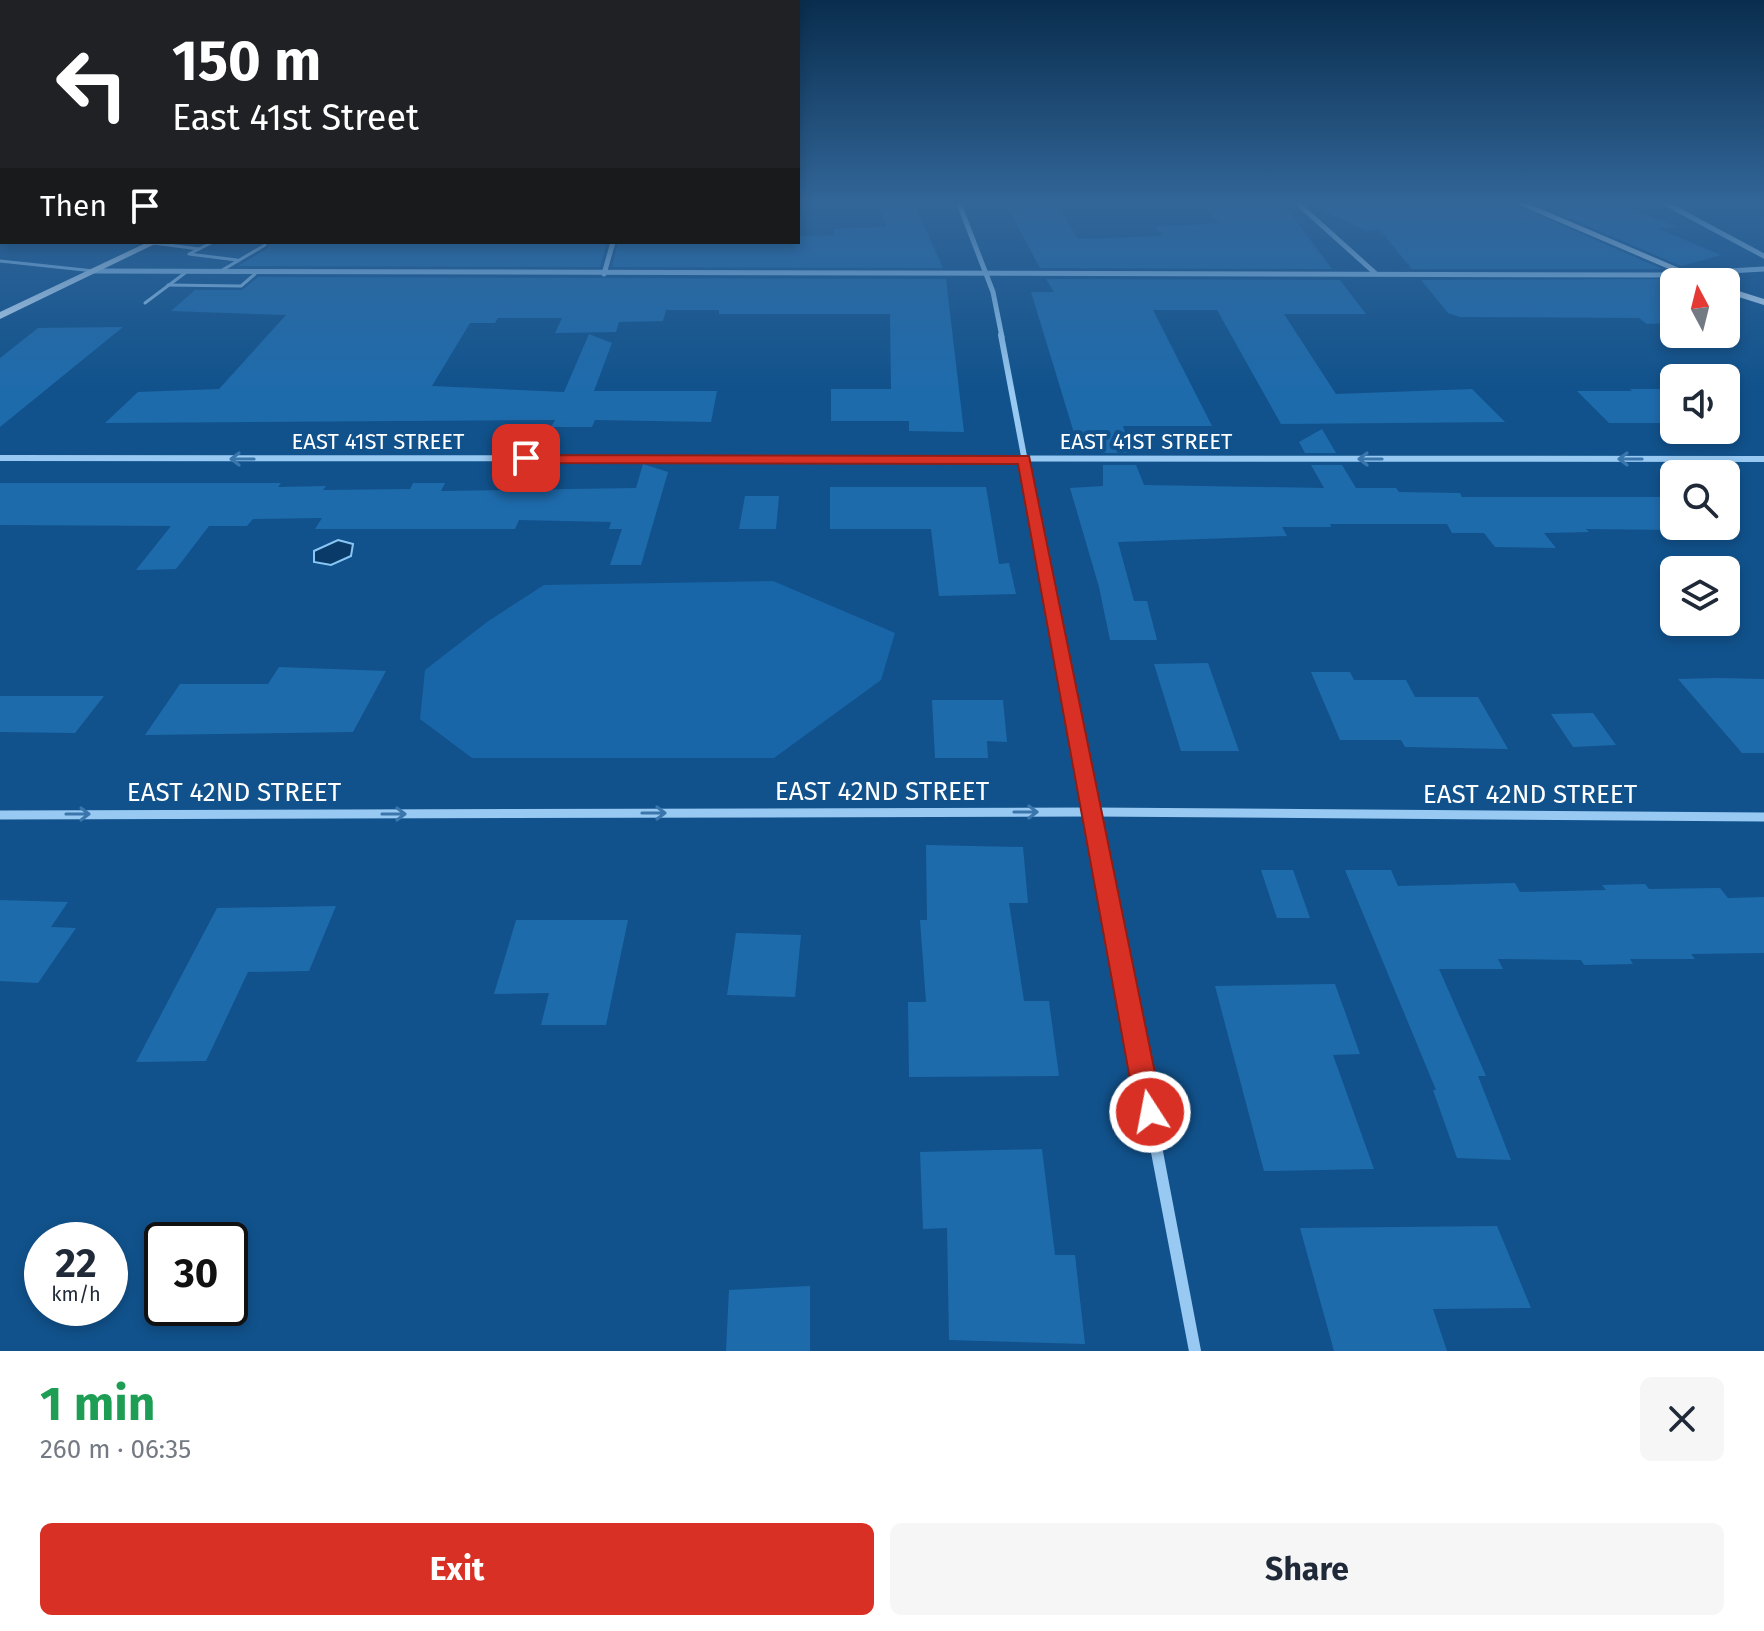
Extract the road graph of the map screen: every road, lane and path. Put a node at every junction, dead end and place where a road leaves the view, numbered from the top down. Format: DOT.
graph roads {
  1 [pos="29,264"];
  2 [pos="108,264"];
  3 [pos="231,264"];
  4 [pos="607,264"];
  5 [pos="983,264"];
  6 [pos="1365,264"];
  7 [pos="1764,269"];
  8 [pos="94,271"];
  9 [pos="1740,271"];
  10 [pos="185,273"];
  11 [pos="217,273"];
  12 [pos="255,274"];
  13 [pos="604,274"];
  14 [pos="987,274"];
  15 [pos="1376,274"];
  16 [pos="1660,275"];
  17 [pos="168,285"];
  18 [pos="1740,294"];
  19 [pos="1764,302"];
  20 [pos="145,303"];
  21 [pos="0,316"];
  22 [pos="0,458"];
  23 [pos="1024,459"];
  24 [pos="1764,459"];
  25 [pos="1093,812"];
  26 [pos="0,815"];
  27 [pos="1764,817"];
  28 [pos="1195,1351"];
  1 -- 8 [label="lane"];
  2 -- 8 [label="main road"];
  3 -- 11 [label="lane"];
  4 -- 13 [label="street"];
  5 -- 14 [label="street"];
  6 -- 15 [label="street"];
  7 -- 9 [label="street"];
  8 -- 10 [label="street"];
  8 -- 21 [label="main road"];
  10 -- 11 [label="street"];
  10 -- 17 [label="lane"];
  11 -- 12 [label="street"];
  12 -- 13 [label="street"];
  12 -- 17 [label="lane"];
  13 -- 14 [label="street"];
  14 -- 15 [label="street"];
  14 -- 23 [label="street"];
  15 -- 16 [label="street"];
  17 -- 20 [label="lane"];
  18 -- 19 [label="main road"];
  23 -- 22 [label="street, EAST 41ST STREET, one-way"];
  24 -- 23 [label="street, EAST 41ST STREET, one-way"];
  23 -- 25 [label="street"];
  26 -- 25 [label="street, EAST 42ND STREET, one-way"];
  25 -- 27 [label="street, EAST 42ND STREET"];
  25 -- 28 [label="street"];
}
